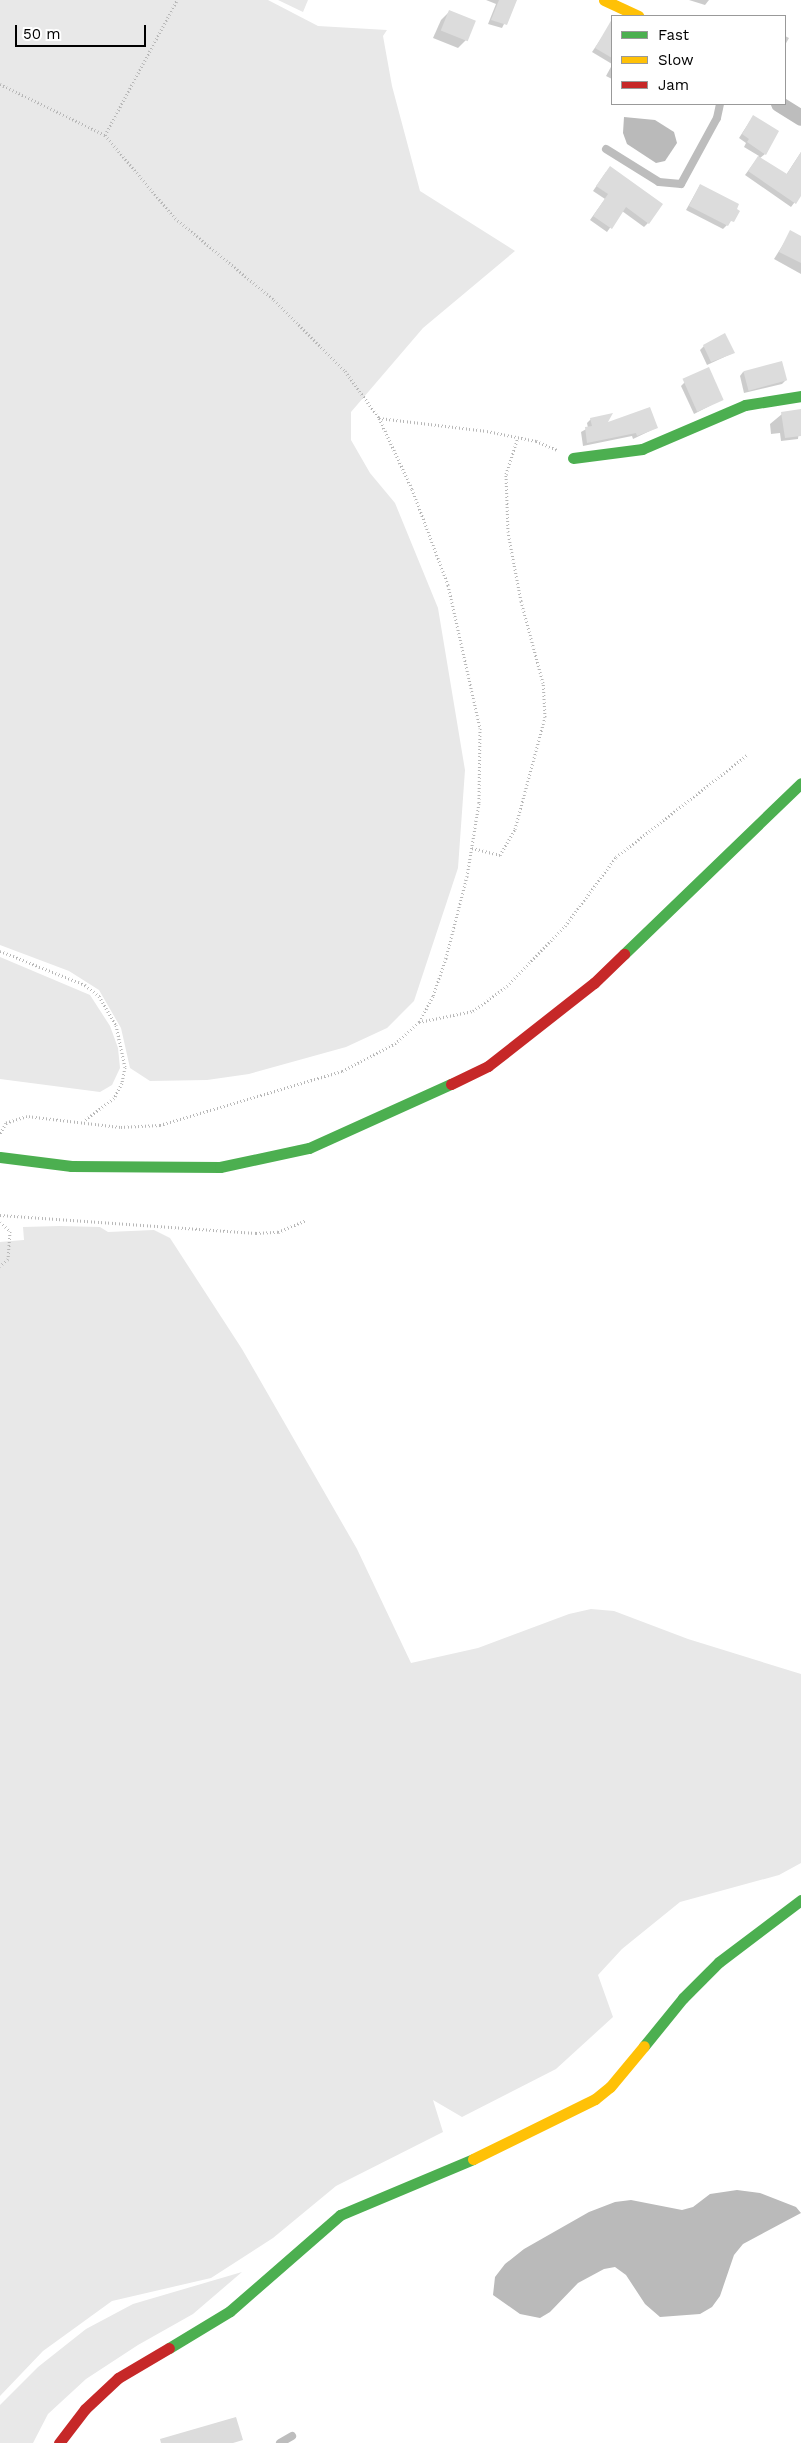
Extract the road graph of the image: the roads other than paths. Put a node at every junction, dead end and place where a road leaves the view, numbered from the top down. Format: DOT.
graph roads {
  1 [pos="604,0"];
  2 [pos="636,15"];
  3 [pos="720,105"];
  4 [pos="781,105"];
  5 [pos="801,118"];
  6 [pos="606,149"];
  7 [pos="801,396"];
  8 [pos="574,458"];
  9 [pos="801,783"];
  10 [pos="0,1158"];
  11 [pos="801,1900"];
  12 [pos="292,2436"];
  13 [pos="60,2443"];
  14 [pos="280,2443"];
  1 -- 2 [label="street"];
  3 -- 6 [label="lane"];
  4 -- 5 [label="street"];
  7 -- 8 [label="street"];
  9 -- 10 [label="street"];
  11 -- 13 [label="street"];
  12 -- 14 [label="lane"];
}
